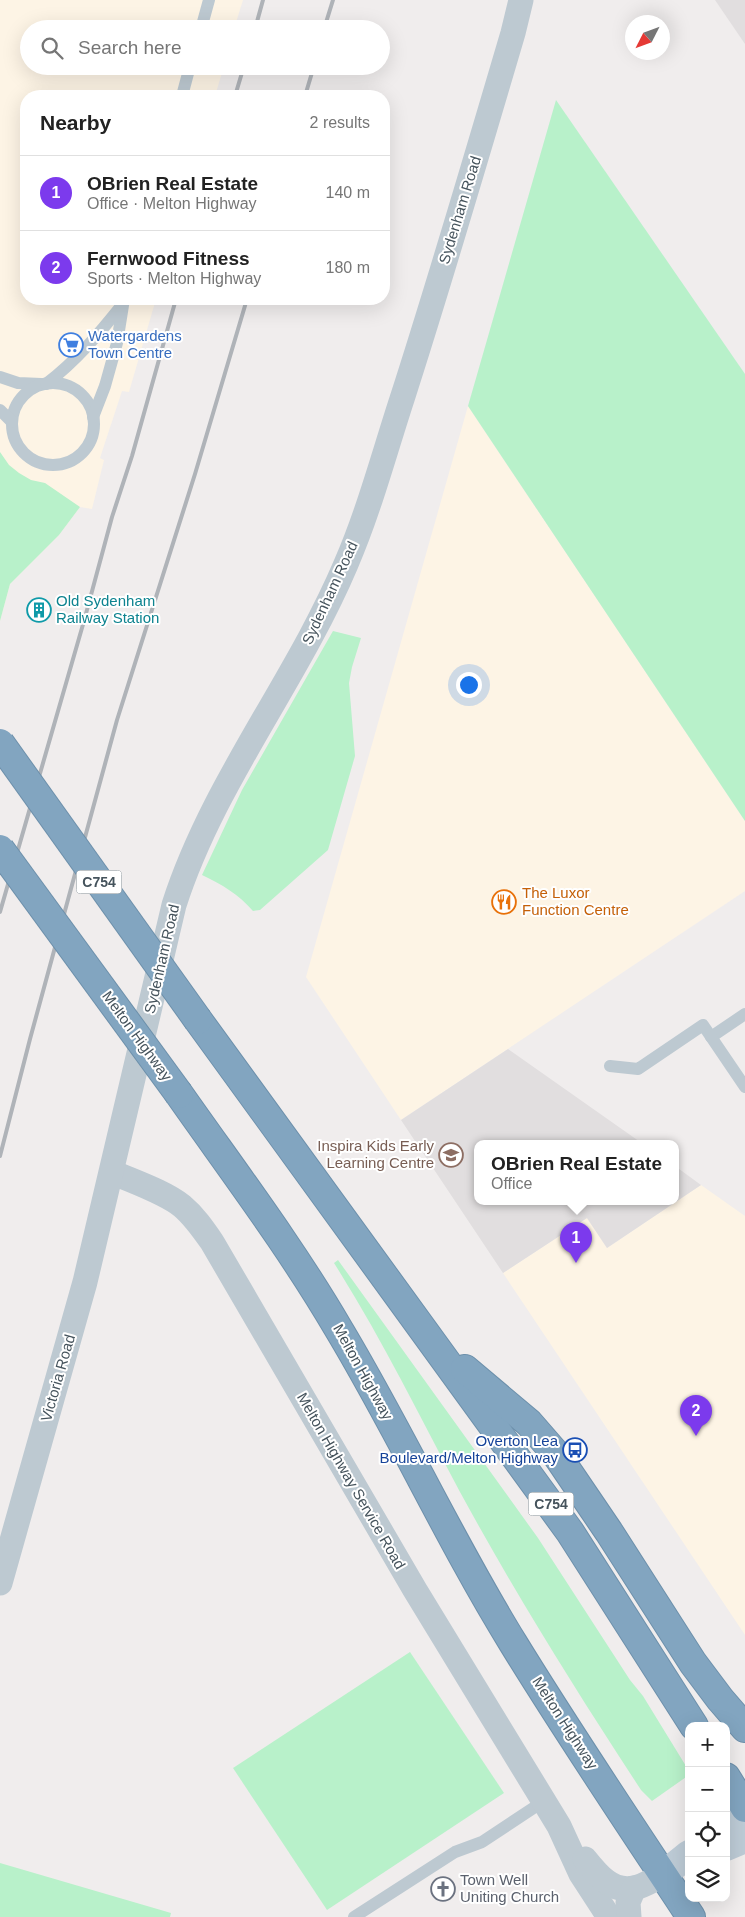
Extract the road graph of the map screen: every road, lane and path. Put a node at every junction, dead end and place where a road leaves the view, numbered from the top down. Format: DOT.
graph roads {
  1 [pos="209,0"];
  2 [pos="521,0"];
  3 [pos="203,20"];
  4 [pos="188,75"];
  5 [pos="184,90"];
  6 [pos="121,305"];
  7 [pos="123,305"];
  8 [pos="0,377"];
  9 [pos="44,384"];
  10 [pos="0,410"];
  11 [pos="93,417"];
  12 [pos="12,422"];
  13 [pos="0,743"];
  14 [pos="0,850"];
  15 [pos="745,1014"];
  16 [pos="711,1037"];
  17 [pos="610,1066"];
  18 [pos="745,1087"];
  19 [pos="112,1172"];
  20 [pos="431,1340"];
  21 [pos="0,1583"];
  22 [pos="691,1722"];
  23 [pos="745,1728"];
  24 [pos="730,1784"];
  25 [pos="544,1801"];
  26 [pos="745,1809"];
  27 [pos="730,1821"];
  28 [pos="558,1826"];
  29 [pos="745,1839"];
  30 [pos="730,1845"];
  31 [pos="685,1857"];
  32 [pos="685,1866"];
  33 [pos="663,1875"];
  34 [pos="634,1888"];
  35 [pos="354,1917"];
  36 [pos="609,1917"];
  37 [pos="629,1917"];
  38 [pos="691,1917"];
  1 -- 3 [label="lane"];
  2 -- 19 [label="street, Sydenham Road"];
  4 -- 5 [label="lane"];
  6 -- 9 [label="lane"];
  7 -- 11 [label="lane"];
  8 -- 9 [label="lane"];
  9 -- 11 [label="lane"];
  9 -- 12 [label="lane"];
  10 -- 12 [label="lane"];
  11 -- 12 [label="lane"];
  13 -- 20 [label="highway, C754, bridge"];
  14 -- 33 [label="highway, Melton Highway, bridge"];
  15 -- 16 [label="lane"];
  16 -- 17 [label="lane"];
  16 -- 18 [label="lane"];
  19 -- 21 [label="street, Victoria Road"];
  19 -- 25 [label="street, Melton Highway Service Road"];
  20 -- 22 [label="highway, C754"];
  20 -- 23 [label="highway"];
  24 -- 26 [label="highway"];
  25 -- 28 [label="street, Melton Highway Service Road"];
  25 -- 35 [label="lane"];
  26 -- 27 [label="street"];
  28 -- 34 [label="street, Melton Highway Service Road"];
  28 -- 36 [label="street, Melton Highway Service Road"];
  29 -- 30 [label="street"];
  31 -- 33 [label="street"];
  32 -- 33 [label="street"];
  33 -- 34 [label="street"];
  33 -- 38 [label="highway, Melton Highway"];
  34 -- 37 [label="street"];
}
